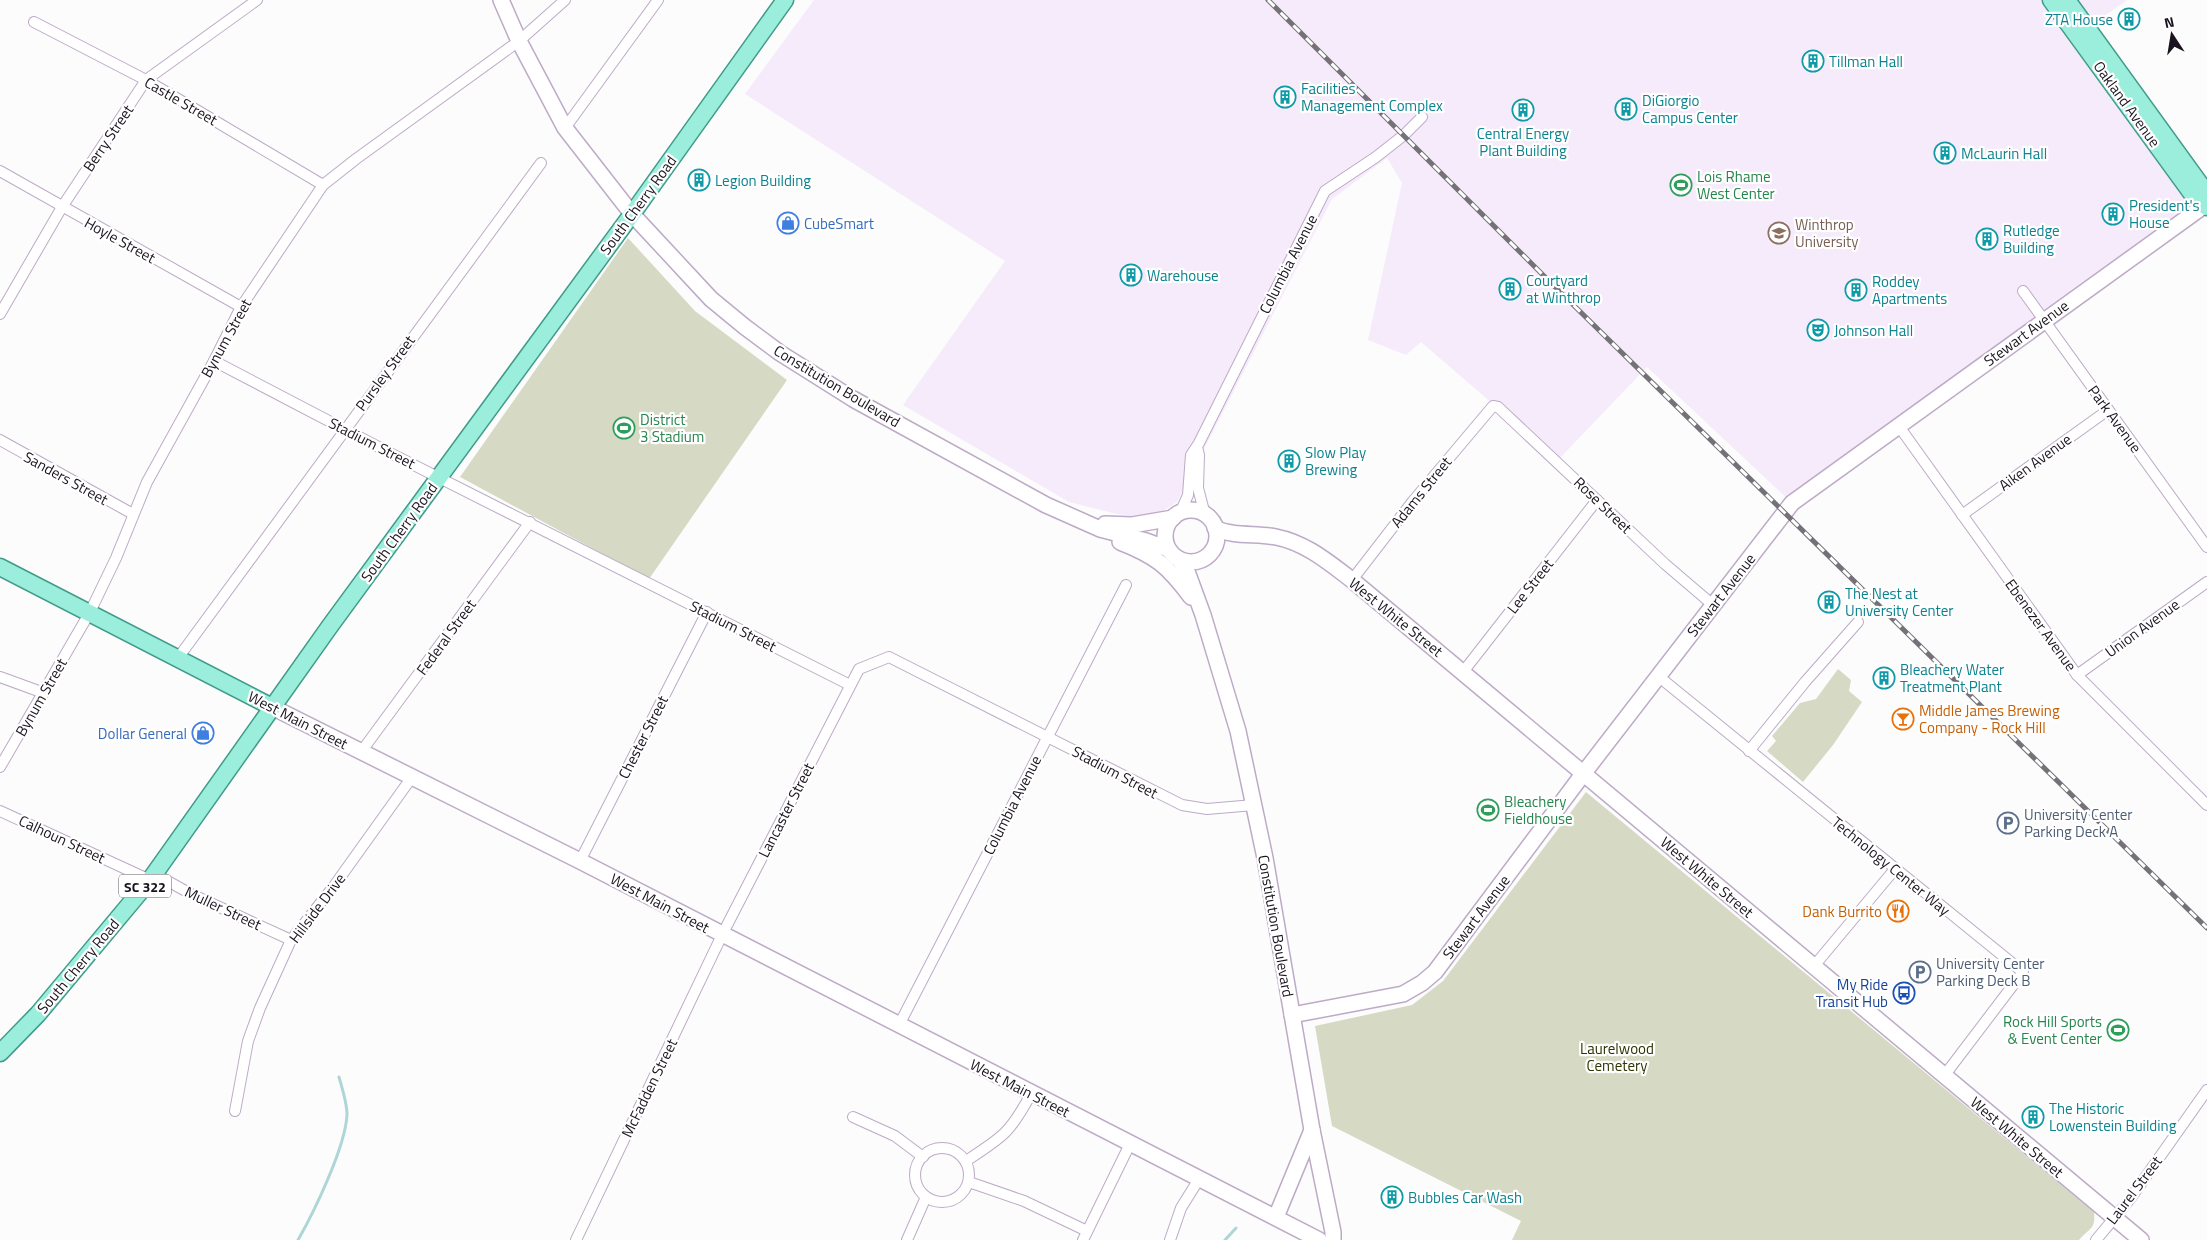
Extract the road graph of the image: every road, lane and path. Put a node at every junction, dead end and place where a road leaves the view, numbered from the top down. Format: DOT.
graph roads {
  1 [pos="257,0"];
  2 [pos="500,0"];
  3 [pos="565,0"];
  4 [pos="658,0"];
  5 [pos="785,0"];
  6 [pos="2052,0"];
  7 [pos="2067,0"];
  8 [pos="34,22"];
  9 [pos="2081,30"];
  10 [pos="519,41"];
  11 [pos="146,80"];
  12 [pos="1422,117"];
  13 [pos="565,128"];
  14 [pos="540,163"];
  15 [pos="0,171"];
  16 [pos="323,185"];
  17 [pos="2206,206"];
  18 [pos="62,207"];
  19 [pos="632,214"];
  20 [pos="2024,291"];
  21 [pos="241,307"];
  22 [pos="0,314"];
  23 [pos="2044,320"];
  24 [pos="214,361"];
  25 [pos="1492,406"];
  26 [pos="2108,410"];
  27 [pos="1898,425"];
  28 [pos="344,429"];
  29 [pos="0,440"];
  30 [pos="1197,447"];
  31 [pos="439,477"];
  32 [pos="1597,500"];
  33 [pos="133,514"];
  34 [pos="1205,514"];
  35 [pos="1176,515"];
  36 [pos="1962,515"];
  37 [pos="530,522"];
  38 [pos="1085,522"];
  39 [pos="1215,528"];
  40 [pos="1100,529"];
  41 [pos="1261,534"];
  42 [pos="2207,547"];
  43 [pos="1168,549"];
  44 [pos="1209,553"];
  45 [pos="1180,560"];
  46 [pos="0,567"];
  47 [pos="1352,580"];
  48 [pos="2207,582"];
  49 [pos="1126,585"];
  50 [pos="1713,605"];
  51 [pos="90,612"];
  52 [pos="707,612"];
  53 [pos="1202,612"];
  54 [pos="1858,622"];
  55 [pos="178,658"];
  56 [pos="1463,672"];
  57 [pos="2077,675"];
  58 [pos="1658,676"];
  59 [pos="0,677"];
  60 [pos="850,685"];
  61 [pos="44,693"];
  62 [pos="272,707"];
  63 [pos="1047,736"];
  64 [pos="1749,751"];
  65 [pos="362,752"];
  66 [pos="0,767"];
  67 [pos="1584,774"];
  68 [pos="412,777"];
  69 [pos="1254,805"];
  70 [pos="2207,805"];
  71 [pos="0,811"];
  72 [pos="580,861"];
  73 [pos="1895,869"];
  74 [pos="152,877"];
  75 [pos="722,935"];
  76 [pos="291,940"];
  77 [pos="1814,966"];
  78 [pos="1292,1015"];
  79 [pos="899,1025"];
  80 [pos="0,1053"];
  81 [pos="1944,1076"];
  82 [pos="2207,1090"];
  83 [pos="1031,1094"];
  84 [pos="235,1111"];
  85 [pos="853,1117"];
  86 [pos="1312,1130"];
  87 [pos="1130,1144"];
  88 [pos="922,1157"];
  89 [pos="966,1161"];
  90 [pos="1199,1179"];
  91 [pos="969,1182"];
  92 [pos="926,1197"];
  93 [pos="1276,1217"];
  94 [pos="2114,1218"];
  95 [pos="1085,1236"];
  96 [pos="576,1240"];
  97 [pos="907,1240"];
  98 [pos="1170,1240"];
  99 [pos="1319,1240"];
  100 [pos="1333,1240"];
  101 [pos="2096,1240"];
  102 [pos="2141,1240"];
  1 -- 11 [label="street, Berry Street"];
  2 -- 10 [label="street, Constitution Boulevard"];
  3 -- 10 [label="street, Bynum Street"];
  4 -- 13 [label="street"];
  5 -- 19 [label="main road, South Cherry Road"];
  6 -- 9 [label="main road, Oakland Avenue"];
  7 -- 9 [label="main road, Oakland Avenue"];
  8 -- 11 [label="street, Castle Street"];
  9 -- 17 [label="main road, Oakland Avenue"];
  10 -- 13 [label="street, Constitution Boulevard"];
  10 -- 16 [label="street, Bynum Street"];
  11 -- 16 [label="street, Castle Street"];
  11 -- 18 [label="street, Berry Street"];
  12 -- 30 [label="street, Columbia Avenue"];
  13 -- 19 [label="street, Constitution Boulevard"];
  14 -- 28 [label="street, Pursley Street"];
  15 -- 18 [label="street, Hoyle Street"];
  16 -- 21 [label="street, Bynum Street"];
  17 -- 23 [label="street, Stewart Avenue"];
  18 -- 21 [label="street, Hoyle Street"];
  18 -- 22 [label="street, Berry Street"];
  19 -- 31 [label="main road, South Cherry Road"];
  19 -- 38 [label="street, Constitution Boulevard"];
  20 -- 23 [label="street, Park Avenue"];
  21 -- 24 [label="street, Bynum Street"];
  23 -- 26 [label="street, Park Avenue"];
  23 -- 27 [label="street, Stewart Avenue"];
  24 -- 28 [label="street, Stadium Street"];
  24 -- 33 [label="street, Bynum Street"];
  25 -- 32 [label="street, Rose Street"];
  25 -- 47 [label="street, Adams Street"];
  26 -- 36 [label="street, Aiken Avenue"];
  26 -- 42 [label="street, Park Avenue"];
  27 -- 36 [label="street, Ebenezer Avenue"];
  27 -- 50 [label="street, Stewart Avenue"];
  28 -- 31 [label="street, Stadium Street"];
  28 -- 55 [label="street, Pursley Street"];
  29 -- 33 [label="street, Sanders Street"];
  30 -- 34 [label="street"];
  30 -- 35 [label="street, Columbia Avenue"];
  31 -- 37 [label="street, Stadium Street"];
  31 -- 62 [label="main road, South Cherry Road"];
  32 -- 50 [label="street, Rose Street"];
  32 -- 56 [label="street, Lee Street"];
  33 -- 51 [label="street, Bynum Street"];
  34 -- 35 [label="street, Constitution Boulevard"];
  34 -- 39 [label="street"];
  35 -- 38 [label="street, Constitution Boulevard"];
  35 -- 43 [label="street"];
  36 -- 57 [label="street, Ebenezer Avenue"];
  37 -- 52 [label="street, Stadium Street"];
  37 -- 65 [label="street, Federal Street"];
  38 -- 40 [label="street, Constitution Boulevard"];
  39 -- 41 [label="street, West White Street"];
  39 -- 44 [label="street, Constitution Boulevard"];
  40 -- 43 [label="street, Constitution Boulevard"];
  40 -- 53 [label="street"];
  41 -- 44 [label="street, West White Street"];
  41 -- 47 [label="street, West White Street"];
  43 -- 45 [label="street, Constitution Boulevard"];
  44 -- 45 [label="street"];
  44 -- 53 [label="street, Constitution Boulevard"];
  45 -- 53 [label="street, Constitution Boulevard"];
  46 -- 51 [label="main road, West Main Street"];
  47 -- 56 [label="street, West White Street"];
  48 -- 57 [label="street, Union Avenue"];
  49 -- 63 [label="street, Columbia Avenue"];
  50 -- 58 [label="street, Stewart Avenue"];
  51 -- 55 [label="main road, West Main Street"];
  51 -- 61 [label="street, Bynum Street"];
  52 -- 60 [label="street, Stadium Street"];
  52 -- 72 [label="street, Chester Street"];
  53 -- 69 [label="street, Constitution Boulevard"];
  54 -- 64 [label="street"];
  55 -- 62 [label="main road, West Main Street"];
  56 -- 67 [label="street, West White Street"];
  57 -- 70 [label="street, Ebenezer Avenue"];
  58 -- 64 [label="street, Technology Center Way"];
  58 -- 67 [label="street, Stewart Avenue"];
  59 -- 61 [label="street"];
  60 -- 63 [label="street, Stadium Street"];
  60 -- 75 [label="street, Lancaster Street"];
  61 -- 66 [label="street, Bynum Street"];
  62 -- 65 [label="street, West Main Street"];
  62 -- 74 [label="main road, South Cherry Road / SC 322"];
  63 -- 69 [label="street, Stadium Street"];
  63 -- 79 [label="street, Columbia Avenue"];
  64 -- 73 [label="street, Technology Center Way"];
  65 -- 68 [label="street, West Main Street"];
  67 -- 77 [label="street, West White Street"];
  67 -- 78 [label="street, Stewart Avenue"];
  68 -- 72 [label="street, West Main Street"];
  68 -- 76 [label="street, Hillside Drive"];
  69 -- 78 [label="street, Constitution Boulevard"];
  71 -- 74 [label="street, Calhoun Street"];
  72 -- 75 [label="street, West Main Street"];
  73 -- 77 [label="street"];
  73 -- 81 [label="street, Technology Center Way"];
  74 -- 76 [label="street, Muller Street"];
  74 -- 80 [label="main road, South Cherry Road / SC 322"];
  75 -- 79 [label="street, West Main Street"];
  75 -- 96 [label="street, McFadden Street"];
  76 -- 84 [label="street, Hillside Drive"];
  77 -- 81 [label="street, West White Street"];
  78 -- 86 [label="street, Constitution Boulevard"];
  79 -- 83 [label="street, West Main Street"];
  81 -- 94 [label="street, West White Street"];
  82 -- 94 [label="street, Laurel Street"];
  83 -- 87 [label="street, West Main Street"];
  83 -- 89 [label="street"];
  85 -- 88 [label="street"];
  86 -- 93 [label="street"];
  86 -- 100 [label="street, Constitution Boulevard"];
  87 -- 90 [label="street, West Main Street"];
  87 -- 95 [label="street"];
  88 -- 89 [label="street"];
  88 -- 92 [label="street"];
  89 -- 91 [label="street"];
  90 -- 93 [label="street, West Main Street"];
  90 -- 98 [label="street"];
  91 -- 92 [label="street"];
  91 -- 95 [label="street"];
  92 -- 97 [label="street"];
  93 -- 99 [label="street, West Main Street"];
  94 -- 101 [label="street, Laurel Street"];
  94 -- 102 [label="street, West White Street"];
}
